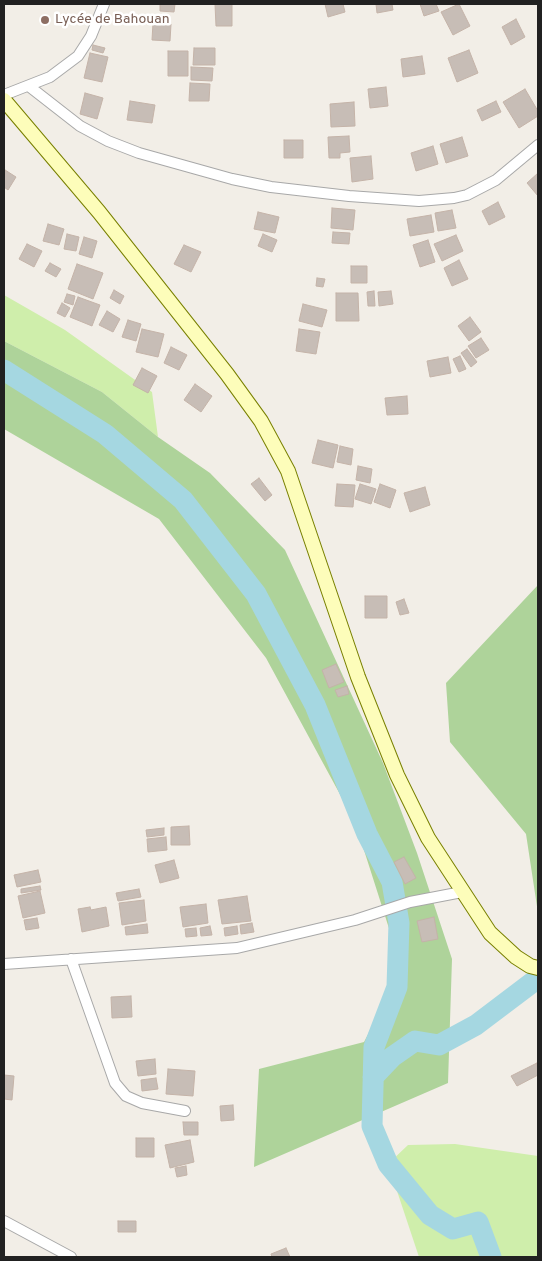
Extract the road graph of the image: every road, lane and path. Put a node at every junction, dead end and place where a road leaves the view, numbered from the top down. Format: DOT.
graph roads {
  1 [pos="104,4"];
  2 [pos="30,87"];
  3 [pos="4,96"];
  4 [pos="4,100"];
  5 [pos="538,145"];
  6 [pos="462,892"];
  7 [pos="71,959"];
  8 [pos="4,964"];
  9 [pos="534,967"];
  10 [pos="185,1111"];
  11 [pos="4,1221"];
  12 [pos="70,1257"];
  1 -- 2 [label="street"];
  2 -- 3 [label="street"];
  2 -- 5 [label="street"];
  4 -- 6 [label="main road"];
  6 -- 7 [label="street"];
  6 -- 9 [label="main road"];
  7 -- 8 [label="street"];
  7 -- 10 [label="street"];
  11 -- 12 [label="street"];
}
